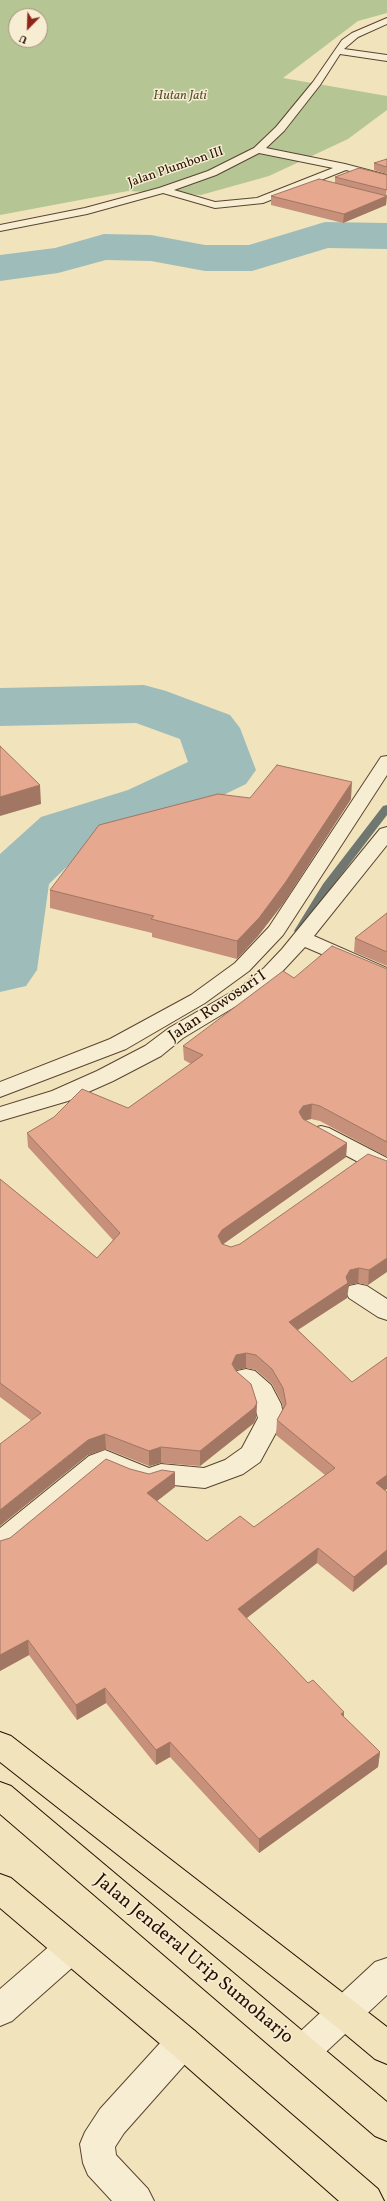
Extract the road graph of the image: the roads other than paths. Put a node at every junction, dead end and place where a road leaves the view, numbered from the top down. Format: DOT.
graph roads {
  1 [pos="387,21"];
  2 [pos="337,51"];
  3 [pos="387,58"];
  4 [pos="258,150"];
  5 [pos="345,167"];
  6 [pos="387,169"];
  7 [pos="370,173"];
  8 [pos="387,178"];
  9 [pos="311,182"];
  10 [pos="326,186"];
  11 [pos="163,190"];
  12 [pos="0,228"];
  13 [pos="387,761"];
  14 [pos="387,833"];
  15 [pos="302,938"];
  16 [pos="387,976"];
  17 [pos="0,1090"];
  18 [pos="0,1114"];
  19 [pos="312,1127"];
  20 [pos="365,1157"];
  21 [pos="387,1168"];
  22 [pos="346,1170"];
  23 [pos="358,1292"];
  24 [pos="384,1304"];
  25 [pos="246,1378"];
  26 [pos="0,1544"];
  27 [pos="0,1745"];
  28 [pos="0,1795"];
  29 [pos="0,1888"];
  30 [pos="71,1948"];
  31 [pos="387,1973"];
  32 [pos="0,2010"];
  33 [pos="345,2013"];
  34 [pos="183,2042"];
  35 [pos="387,2048"];
  36 [pos="302,2052"];
  37 [pos="387,2124"];
  38 [pos="136,2201"];
  39 [pos="366,2201"];
  1 -- 2 [label="street, Jalan Plumbon III"];
  2 -- 3 [label="street"];
  2 -- 4 [label="street, Jalan Plumbon III"];
  4 -- 5 [label="street"];
  4 -- 11 [label="street, Jalan Plumbon III"];
  5 -- 7 [label="street"];
  5 -- 9 [label="street"];
  6 -- 7 [label="street"];
  7 -- 8 [label="street"];
  9 -- 10 [label="street"];
  9 -- 11 [label="street"];
  11 -- 12 [label="street, Jalan Plumbon III"];
  13 -- 17 [label="street, Jalan Rowosari I"];
  14 -- 15 [label="street, Jalan Rowosari I"];
  15 -- 16 [label="street"];
  15 -- 18 [label="street, Jalan Rowosari I"];
  19 -- 20 [label="street"];
  20 -- 21 [label="street"];
  20 -- 22 [label="street"];
  23 -- 24 [label="street"];
  25 -- 26 [label="street"];
  27 -- 33 [label="highway"];
  28 -- 36 [label="highway, Jalan Jenderal Urip Sumoharjo"];
  29 -- 30 [label="highway"];
  30 -- 32 [label="street"];
  30 -- 34 [label="highway"];
  31 -- 33 [label="street"];
  33 -- 35 [label="highway"];
  33 -- 36 [label="street"];
  34 -- 38 [label="street"];
  34 -- 39 [label="highway"];
  36 -- 37 [label="highway, Jalan Jenderal Urip Sumoharjo"];
}
